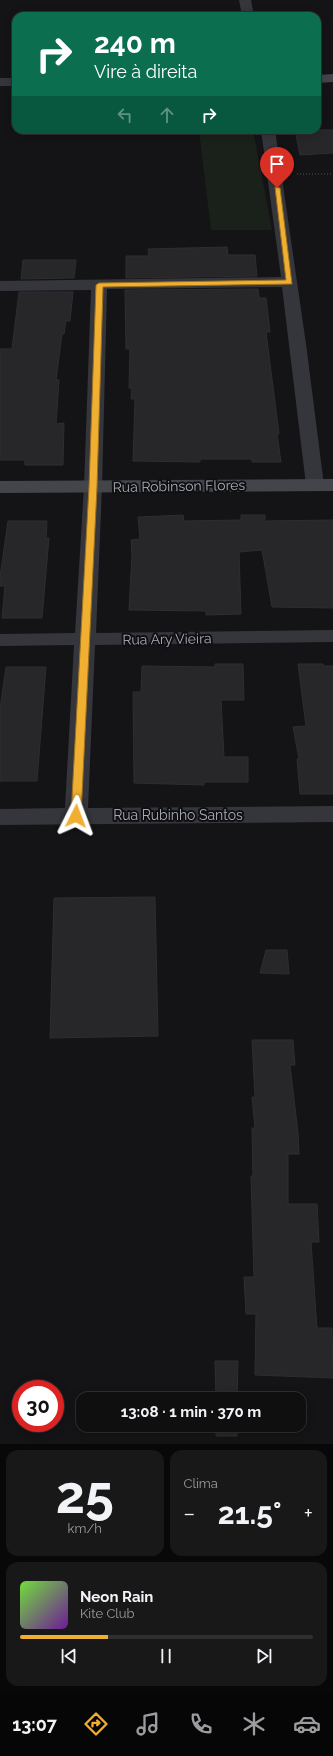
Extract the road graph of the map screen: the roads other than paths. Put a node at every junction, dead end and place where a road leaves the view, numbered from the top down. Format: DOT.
graph roads {
  1 [pos="245,0"];
  2 [pos="247,12"];
  3 [pos="333,78"];
  4 [pos="321,79"];
  5 [pos="0,82"];
  6 [pos="12,82"];
  7 [pos="269,134"];
  8 [pos="289,282"];
  9 [pos="99,285"];
  10 [pos="0,286"];
  11 [pos="324,485"];
  12 [pos="0,487"];
  13 [pos="93,487"];
  14 [pos="333,636"];
  15 [pos="0,640"];
  16 [pos="85,640"];
  17 [pos="333,814"];
  18 [pos="76,816"];
  19 [pos="0,817"];
  1 -- 2 [label="street"];
  3 -- 4 [label="street"];
  5 -- 6 [label="street"];
  7 -- 8 [label="street"];
  8 -- 9 [label="street"];
  8 -- 11 [label="street"];
  9 -- 10 [label="street"];
  9 -- 13 [label="street"];
  11 -- 13 [label="street, Rua Robinson Flores"];
  12 -- 13 [label="street, Rua Robinson Flores"];
  13 -- 16 [label="street"];
  14 -- 16 [label="street, Rua Ary Vieira"];
  15 -- 16 [label="street, Rua Ary Vieira"];
  16 -- 18 [label="street"];
  17 -- 18 [label="street, Rua Rubinho Santos"];
  18 -- 19 [label="street, Rua Rubinho Santos"];
}
